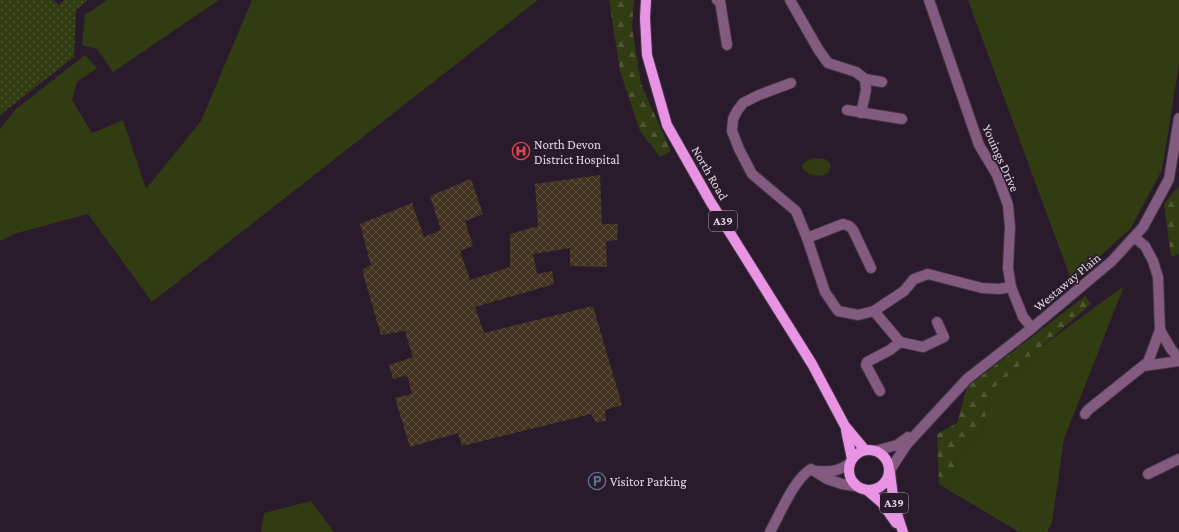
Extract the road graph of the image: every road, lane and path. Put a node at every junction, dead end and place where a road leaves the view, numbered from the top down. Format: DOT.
graph roads {
  1 [pos="646,0"];
  2 [pos="719,0"];
  3 [pos="790,0"];
  4 [pos="929,0"];
  5 [pos="727,45"];
  6 [pos="865,79"];
  7 [pos="882,82"];
  8 [pos="791,83"];
  9 [pos="847,110"];
  10 [pos="861,113"];
  11 [pos="1179,118"];
  12 [pos="902,120"];
  13 [pos="1178,129"];
  14 [pos="1134,237"];
  15 [pos="807,238"];
  16 [pos="871,268"];
  17 [pos="1011,287"];
  18 [pos="874,311"];
  19 [pos="937,322"];
  20 [pos="1032,328"];
  21 [pos="1160,330"];
  22 [pos="900,342"];
  23 [pos="1179,360"];
  24 [pos="1144,366"];
  25 [pos="880,391"];
  26 [pos="1085,414"];
  27 [pos="845,426"];
  28 [pos="918,431"];
  29 [pos="870,450"];
  30 [pos="1179,458"];
  31 [pos="851,461"];
  32 [pos="816,471"];
  33 [pos="890,471"];
  34 [pos="1148,474"];
  35 [pos="856,486"];
  36 [pos="868,491"];
  37 [pos="770,532"];
  38 [pos="902,532"];
  1 -- 27 [label="main road, North Road / A39"];
  2 -- 5 [label="street"];
  3 -- 6 [label="street"];
  4 -- 17 [label="street, Youings Drive"];
  6 -- 7 [label="street"];
  6 -- 10 [label="street"];
  8 -- 15 [label="street"];
  9 -- 10 [label="street"];
  10 -- 12 [label="street"];
  11 -- 13 [label="street, Westaway Plain"];
  13 -- 14 [label="street, Westaway Plain"];
  14 -- 20 [label="street, Westaway Plain"];
  14 -- 21 [label="street"];
  15 -- 16 [label="street"];
  15 -- 18 [label="street"];
  17 -- 18 [label="street"];
  17 -- 20 [label="street, Youings Drive"];
  18 -- 22 [label="street"];
  19 -- 22 [label="street"];
  20 -- 28 [label="street, Westaway Plain"];
  21 -- 23 [label="street"];
  21 -- 24 [label="street"];
  22 -- 25 [label="street"];
  23 -- 24 [label="street"];
  24 -- 26 [label="street"];
  27 -- 29 [label="main road, North Road / A39"];
  27 -- 31 [label="main road, North Road / A39"];
  28 -- 29 [label="street, Westaway Plain"];
  28 -- 33 [label="street, Westaway Plain"];
  29 -- 31 [label="main road"];
  29 -- 33 [label="main road"];
  30 -- 34 [label="street"];
  31 -- 32 [label="street"];
  31 -- 35 [label="main road"];
  32 -- 35 [label="street"];
  32 -- 37 [label="street"];
  33 -- 36 [label="main road"];
  33 -- 38 [label="main road, A39"];
  35 -- 36 [label="main road"];
  36 -- 38 [label="main road, A39"];
}
